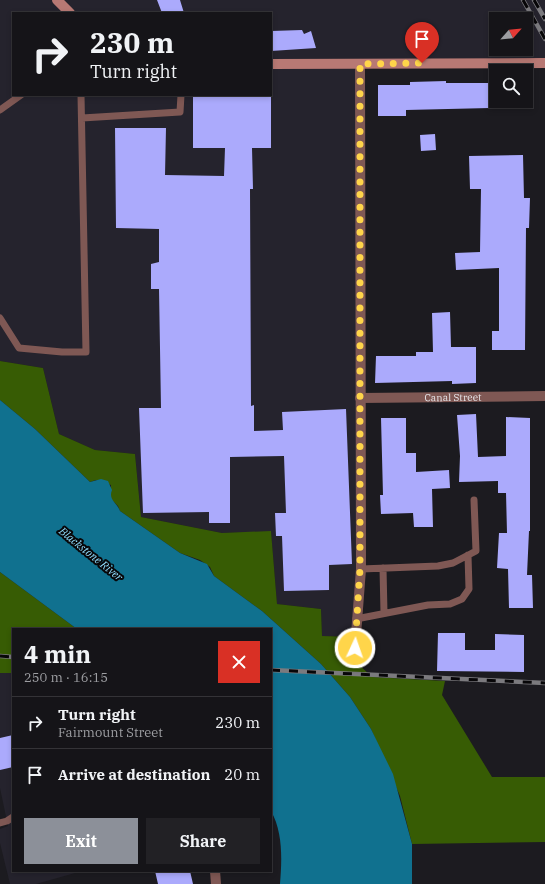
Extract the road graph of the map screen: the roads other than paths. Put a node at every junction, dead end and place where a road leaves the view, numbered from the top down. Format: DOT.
graph roads {
  1 [pos="57,0"];
  2 [pos="69,12"];
  3 [pos="545,63"];
  4 [pos="272,64"];
  5 [pos="360,64"];
  6 [pos="20,96"];
  7 [pos="81,96"];
  8 [pos="180,96"];
  9 [pos="0,110"];
  10 [pos="82,118"];
  11 [pos="0,318"];
  12 [pos="545,396"];
  13 [pos="360,398"];
  14 [pos="474,500"];
  15 [pos="468,555"];
  16 [pos="383,568"];
  17 [pos="360,569"];
  18 [pos="384,613"];
  19 [pos="356,619"];
  20 [pos="355,648"];
  21 [pos="12,818"];
  22 [pos="0,823"];
  23 [pos="215,872"];
  24 [pos="216,884"];
  1 -- 2 [label="street"];
  3 -- 5 [label="street"];
  4 -- 5 [label="street"];
  5 -- 13 [label="street"];
  6 -- 9 [label="lane"];
  7 -- 10 [label="lane"];
  8 -- 10 [label="lane"];
  10 -- 11 [label="lane"];
  12 -- 13 [label="street, Canal Street"];
  13 -- 17 [label="street"];
  14 -- 15 [label="lane"];
  15 -- 16 [label="lane"];
  15 -- 18 [label="lane"];
  16 -- 17 [label="lane"];
  16 -- 18 [label="lane"];
  17 -- 19 [label="street"];
  18 -- 19 [label="lane"];
  19 -- 20 [label="street"];
  21 -- 22 [label="lane"];
  23 -- 24 [label="street"];
}
